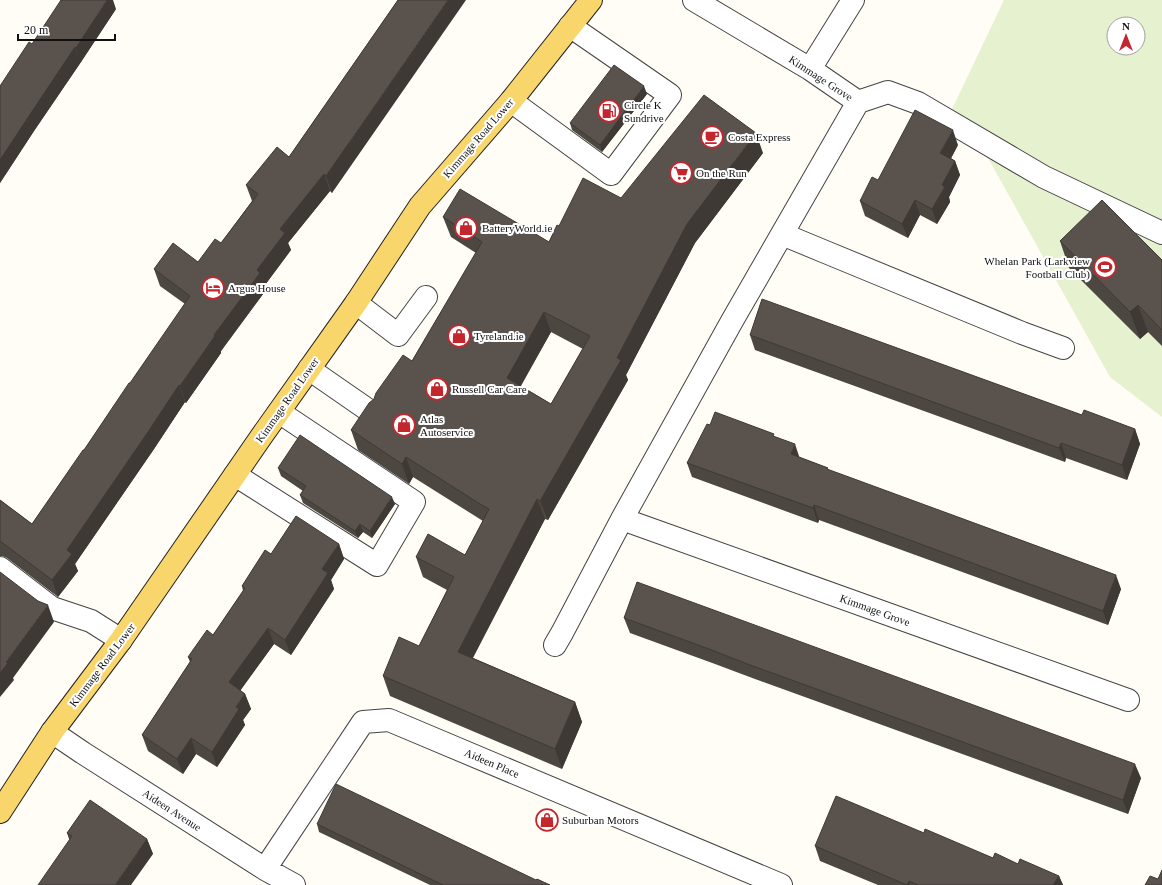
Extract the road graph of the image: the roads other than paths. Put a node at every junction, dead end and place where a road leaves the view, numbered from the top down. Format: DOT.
graph roads {
  1 [pos="694,0"];
  2 [pos="853,0"];
  3 [pos="586,2"];
  4 [pos="570,26"];
  5 [pos="810,69"];
  6 [pos="511,101"];
  7 [pos="858,102"];
  8 [pos="1162,233"];
  9 [pos="782,234"];
  10 [pos="426,296"];
  11 [pos="356,303"];
  12 [pos="1063,348"];
  13 [pos="309,369"];
  14 [pos="279,412"];
  15 [pos="371,412"];
  16 [pos="235,475"];
  17 [pos="622,519"];
  18 [pos="0,568"];
  19 [pos="122,640"];
  20 [pos="555,645"];
  21 [pos="1128,700"];
  22 [pos="52,732"];
  23 [pos="0,812"];
  24 [pos="265,869"];
  25 [pos="294,885"];
  26 [pos="782,885"];
  1 -- 5 [label="street, Kimmage Grove"];
  2 -- 5 [label="street"];
  3 -- 4 [label="main road, Kimmage Road Lower"];
  4 -- 6 [label="main road, Kimmage Road Lower"];
  4 -- 6 [label="street"];
  5 -- 7 [label="street, Kimmage Grove"];
  6 -- 11 [label="main road, Kimmage Road Lower"];
  7 -- 8 [label="street"];
  7 -- 9 [label="street, Kimmage Grove"];
  9 -- 12 [label="street"];
  9 -- 17 [label="street, Kimmage Grove"];
  10 -- 11 [label="street"];
  11 -- 13 [label="main road, Kimmage Road Lower"];
  13 -- 14 [label="main road, Kimmage Road Lower"];
  13 -- 15 [label="street"];
  14 -- 16 [label="main road, Kimmage Road Lower"];
  14 -- 16 [label="street"];
  16 -- 19 [label="main road, Kimmage Road Lower"];
  17 -- 20 [label="street, Kimmage Grove"];
  17 -- 21 [label="street, Kimmage Grove"];
  18 -- 19 [label="street"];
  19 -- 22 [label="main road, Kimmage Road Lower"];
  22 -- 23 [label="main road, Kimmage Road Lower"];
  22 -- 24 [label="street, Aideen Avenue"];
  24 -- 25 [label="street, Aideen Avenue"];
  24 -- 26 [label="street, Aideen Place"];
}
